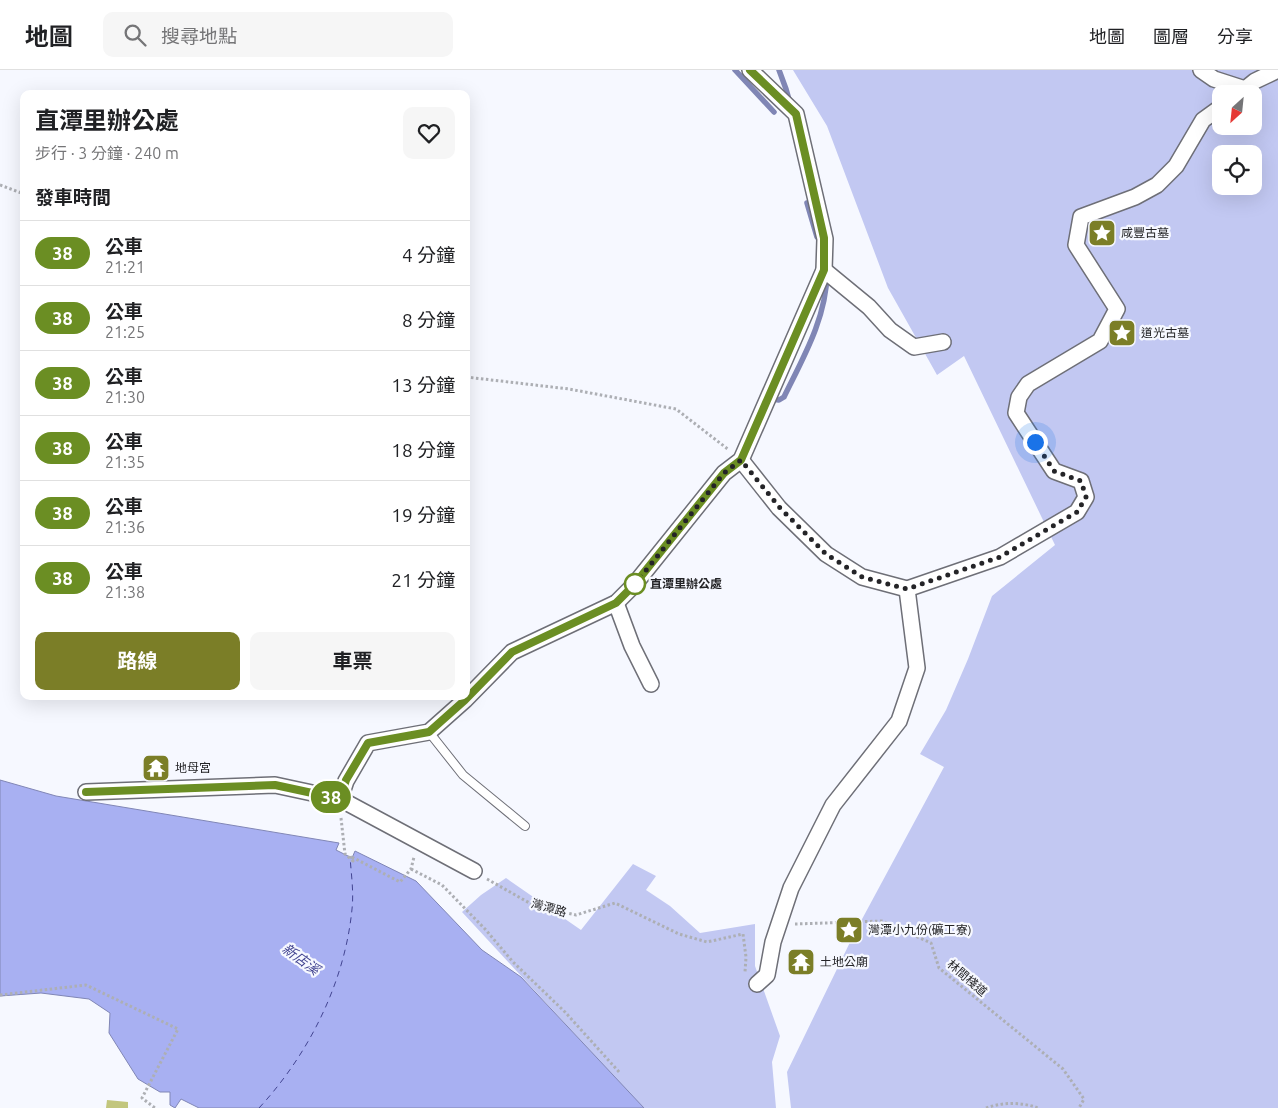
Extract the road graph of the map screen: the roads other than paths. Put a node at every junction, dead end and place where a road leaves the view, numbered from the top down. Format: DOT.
graph roads {
  1 [pos="750,70"];
  2 [pos="1201,70"];
  3 [pos="1278,70"];
  4 [pos="1227,85"];
  5 [pos="1250,85"];
  6 [pos="1212,114"];
  7 [pos="824,270"];
  8 [pos="943,342"];
  9 [pos="741,460"];
  10 [pos="907,589"];
  11 [pos="616,603"];
  12 [pos="651,684"];
  13 [pos="470,695"];
  14 [pos="465,700"];
  15 [pos="429,732"];
  16 [pos="86,792"];
  17 [pos="340,799"];
  18 [pos="525,826"];
  19 [pos="474,871"];
  20 [pos="757,984"];
  1 -- 7 [label="street"];
  2 -- 4 [label="street"];
  3 -- 5 [label="street"];
  6 -- 10 [label="street"];
  7 -- 8 [label="street"];
  7 -- 9 [label="street"];
  9 -- 10 [label="street"];
  9 -- 11 [label="street"];
  10 -- 20 [label="street"];
  11 -- 12 [label="street"];
  11 -- 13 [label="street"];
  14 -- 15 [label="street"];
  15 -- 17 [label="street"];
  15 -- 18 [label="lane"];
  16 -- 17 [label="street"];
  17 -- 19 [label="street"];
}
